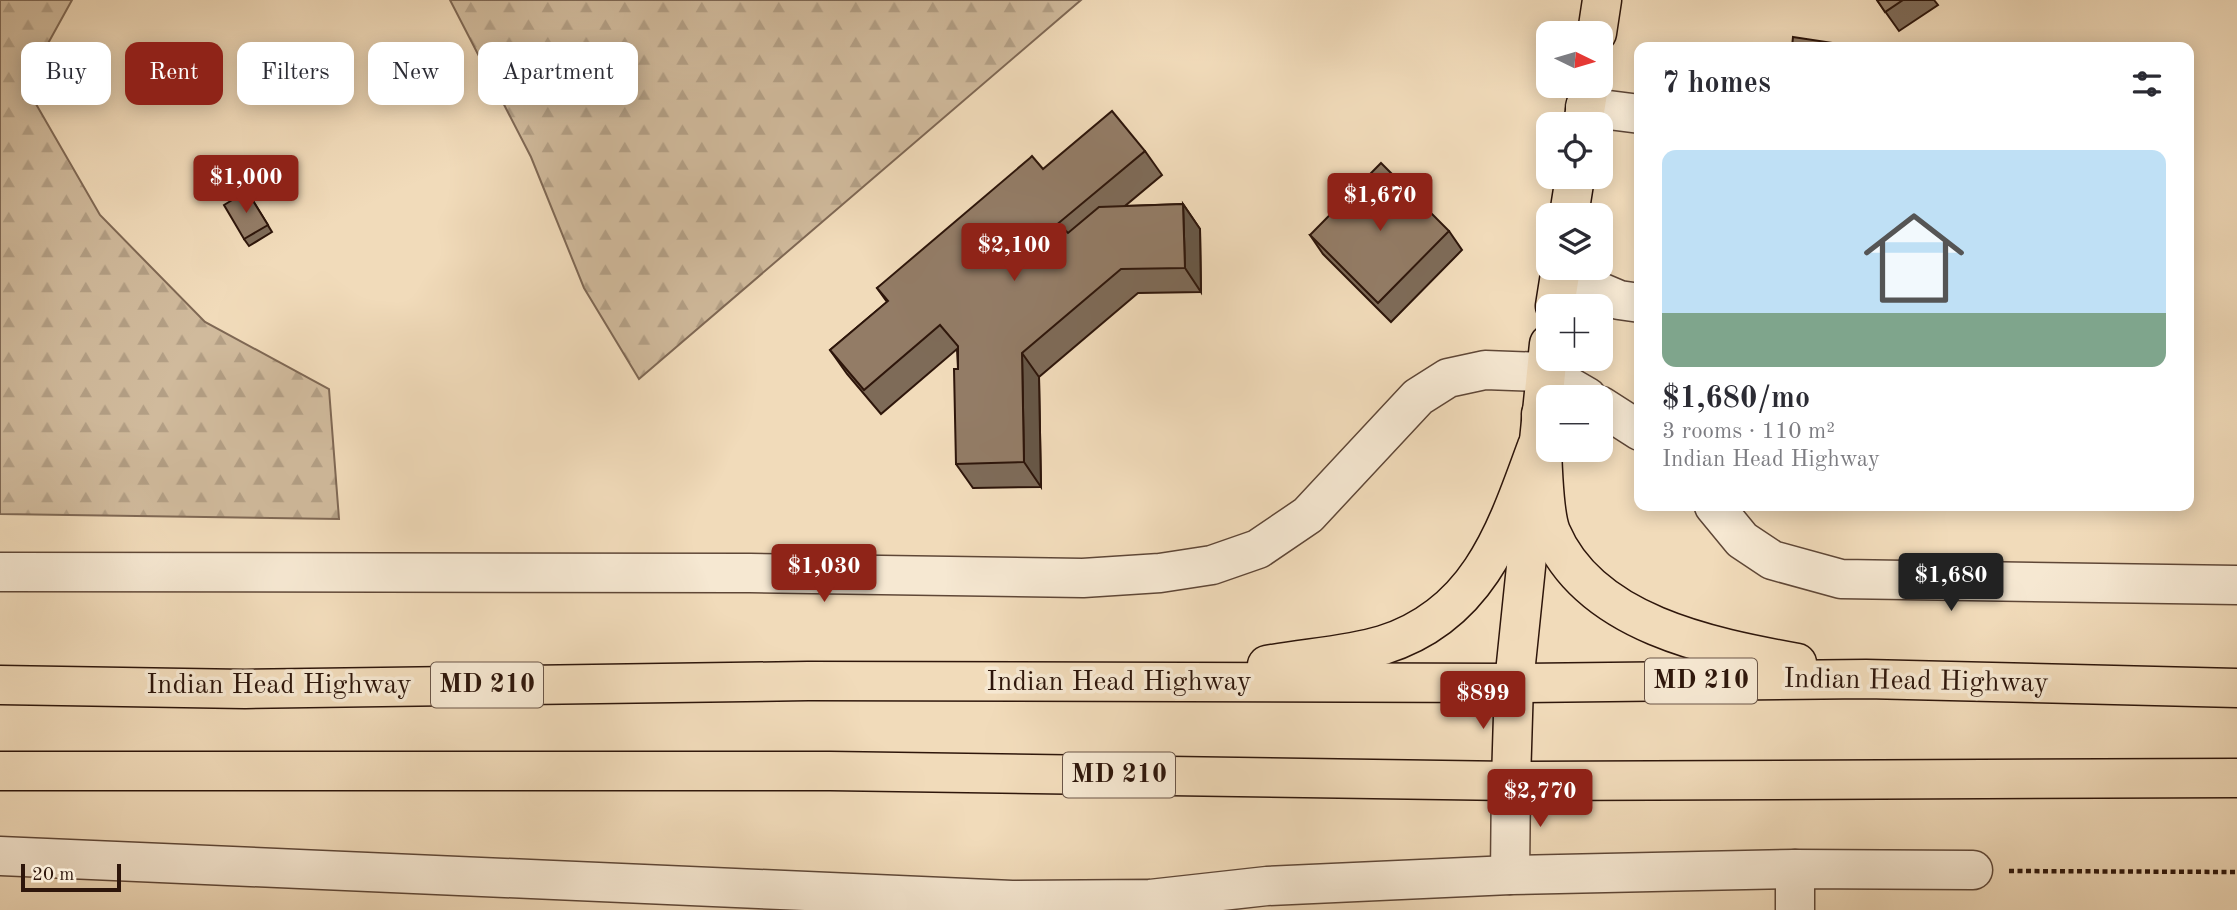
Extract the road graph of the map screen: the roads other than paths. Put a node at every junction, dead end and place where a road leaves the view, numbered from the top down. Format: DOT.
graph roads {
  1 [pos="1602,0"];
  2 [pos="1599,21"];
  3 [pos="1586,106"];
  4 [pos="1634,113"];
  5 [pos="1558,283"];
  6 [pos="1634,302"];
  7 [pos="1536,360"];
  8 [pos="1560,371"];
  9 [pos="1575,385"];
  10 [pos="1613,414"];
  11 [pos="1634,427"];
  12 [pos="1536,437"];
  13 [pos="1536,459"];
  14 [pos="1543,462"];
  15 [pos="1718,511"];
  16 [pos="0,572"];
  17 [pos="2237,584"];
  18 [pos="1889,679"];
  19 [pos="1168,682"];
  20 [pos="1514,683"];
  21 [pos="0,685"];
  22 [pos="2237,688"];
  23 [pos="0,771"];
  24 [pos="2237,778"];
  25 [pos="1511,781"];
  26 [pos="0,856"];
  27 [pos="1795,869"];
  28 [pos="1973,870"];
  29 [pos="1510,875"];
  30 [pos="967,904"];
  31 [pos="1795,910"];
  1 -- 2 [label="main road"];
  3 -- 4 [label="street"];
  5 -- 6 [label="street"];
  7 -- 16 [label="street"];
  8 -- 9 [label="street"];
  10 -- 11 [label="street"];
  12 -- 19 [label="main road"];
  13 -- 20 [label="main road"];
  14 -- 18 [label="main road"];
  15 -- 17 [label="street"];
  18 -- 20 [label="main road, Indian Head Highway / MD 210"];
  18 -- 22 [label="main road, Indian Head Highway / MD 210"];
  19 -- 20 [label="main road, Indian Head Highway / MD 210"];
  19 -- 21 [label="main road, Indian Head Highway / MD 210"];
  20 -- 25 [label="main road"];
  23 -- 25 [label="main road, MD 210"];
  24 -- 25 [label="main road, MD 210"];
  25 -- 29 [label="street"];
  26 -- 30 [label="street"];
  27 -- 28 [label="street"];
  27 -- 29 [label="street"];
  27 -- 31 [label="street"];
  29 -- 30 [label="street"];
}
